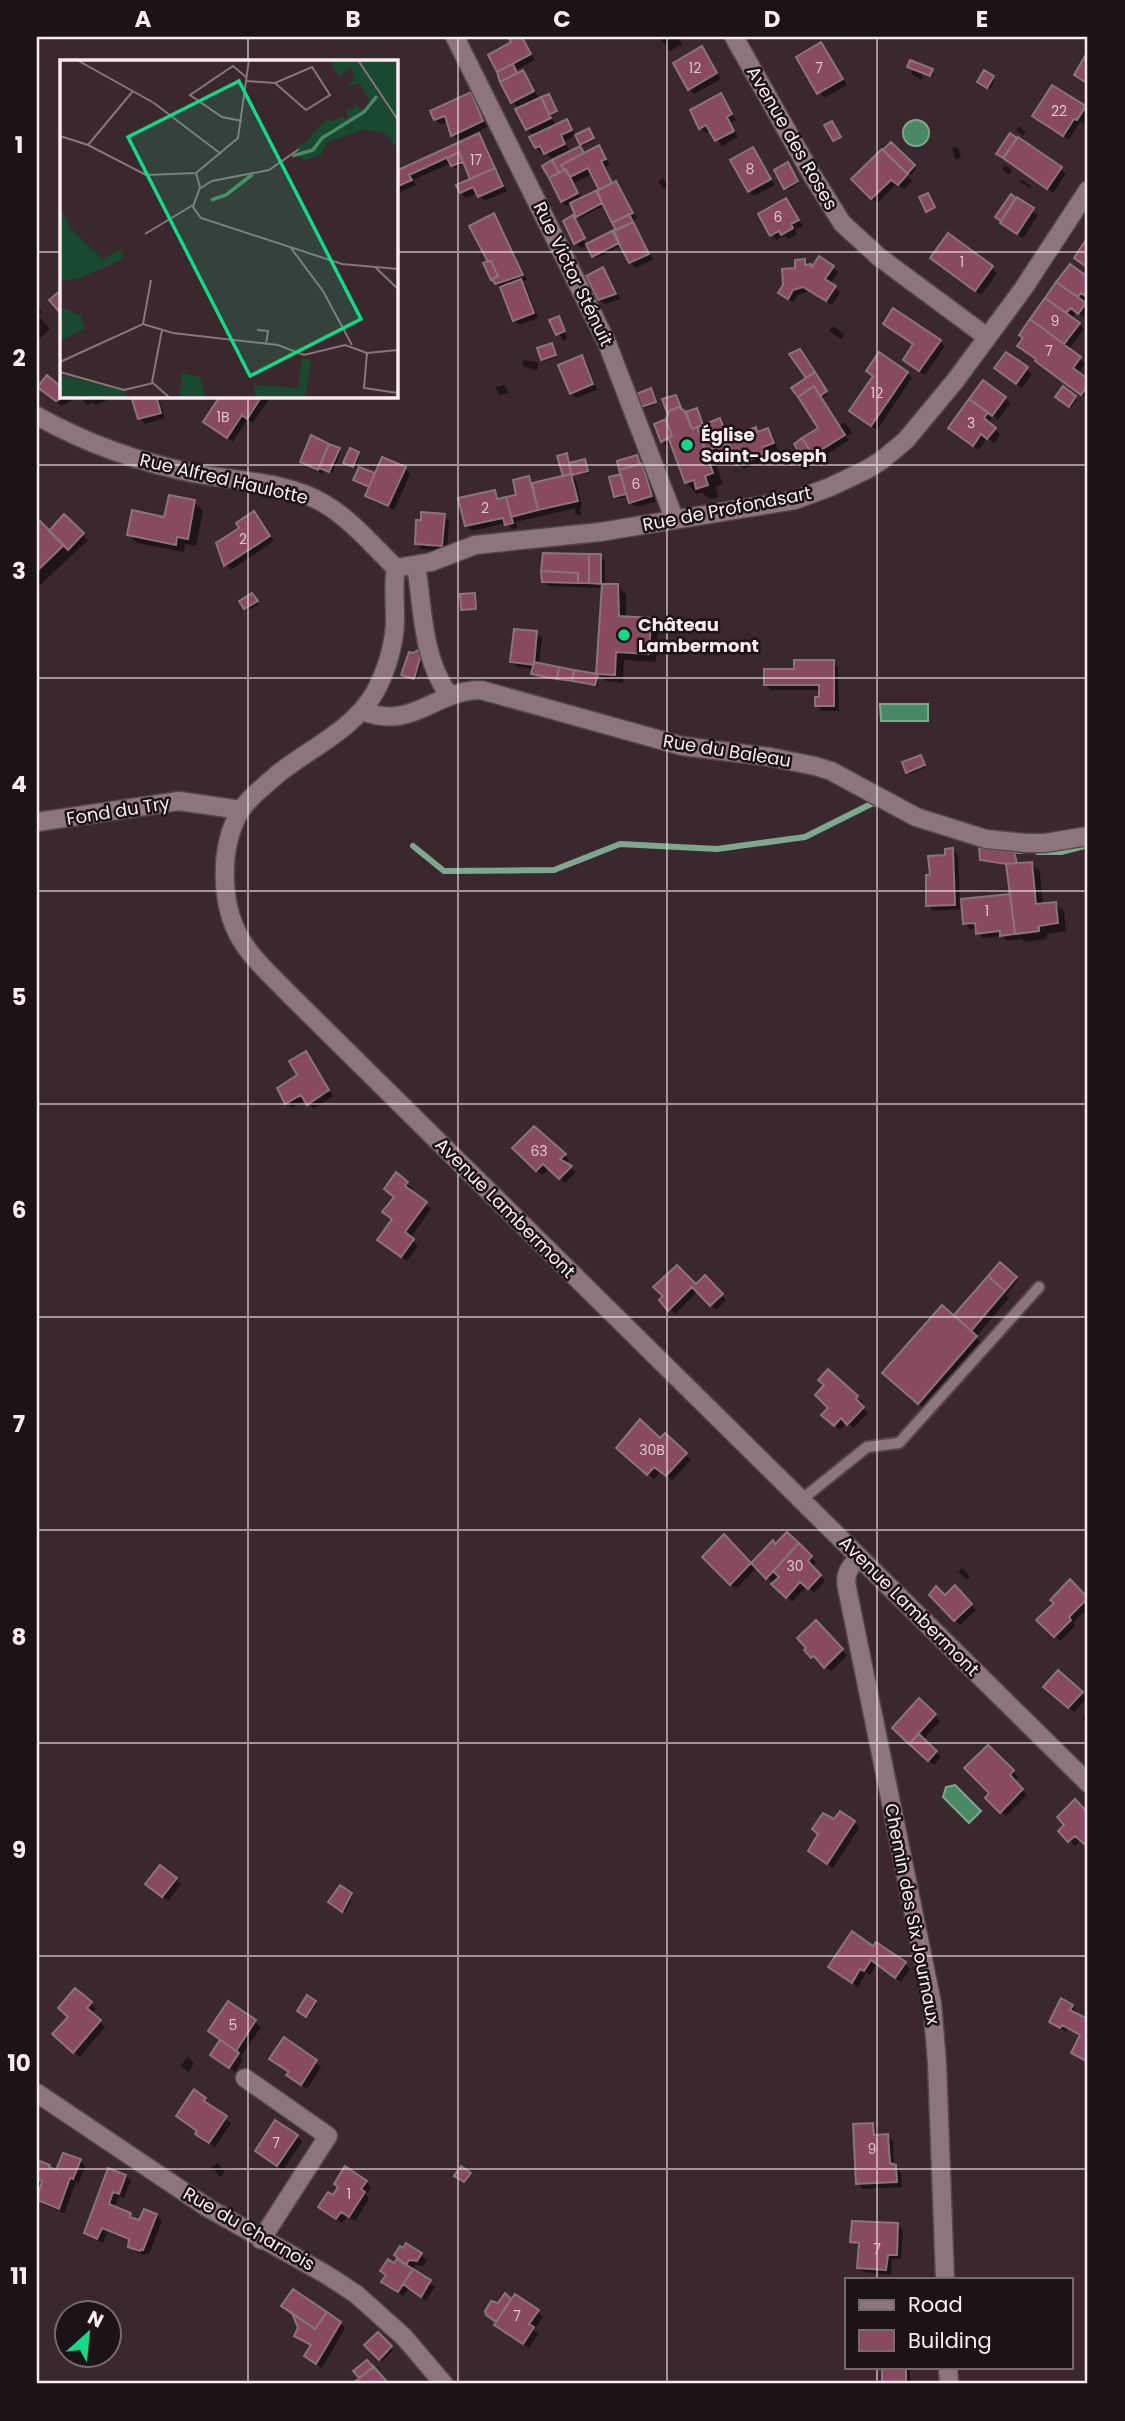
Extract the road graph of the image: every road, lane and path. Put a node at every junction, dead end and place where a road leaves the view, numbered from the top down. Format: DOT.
graph roads {
  1 [pos="455,37"];
  2 [pos="734,37"];
  3 [pos="1088,190"];
  4 [pos="987,337"];
  5 [pos="37,416"];
  6 [pos="674,518"];
  7 [pos="416,565"];
  8 [pos="396,568"];
  9 [pos="449,695"];
  10 [pos="362,710"];
  11 [pos="241,810"];
  12 [pos="37,822"];
  13 [pos="1088,836"];
  14 [pos="1039,1287"];
  15 [pos="801,1500"];
  16 [pos="859,1558"];
  17 [pos="1088,1783"];
  18 [pos="245,2078"];
  19 [pos="37,2093"];
  20 [pos="261,2240"];
  21 [pos="945,2278"];
  22 [pos="444,2384"];
  1 -- 6 [label="street, Rue Victor Sténuit"];
  2 -- 4 [label="street, Avenue des Roses"];
  3 -- 4 [label="street, Rue de Profondsart"];
  4 -- 6 [label="street, Rue de Profondsart"];
  5 -- 8 [label="street, Rue Alfred Haulotte"];
  6 -- 7 [label="street, Rue de Profondsart"];
  7 -- 8 [label="street, Rue de Profondsart"];
  7 -- 9 [label="street"];
  8 -- 10 [label="street, Avenue Lambermont"];
  9 -- 10 [label="street, Rue du Baleau"];
  9 -- 13 [label="street, Rue du Baleau"];
  10 -- 11 [label="street, Avenue Lambermont"];
  11 -- 12 [label="street, Fond du Try"];
  11 -- 15 [label="street, Avenue Lambermont"];
  14 -- 15 [label="lane"];
  15 -- 16 [label="street, Avenue Lambermont"];
  16 -- 17 [label="street, Avenue Lambermont"];
  16 -- 21 [label="street, Chemin des Six Journaux"];
  18 -- 20 [label="street"];
  19 -- 20 [label="street, Rue du Charnois"];
  20 -- 22 [label="street, Rue du Charnois"];
}
